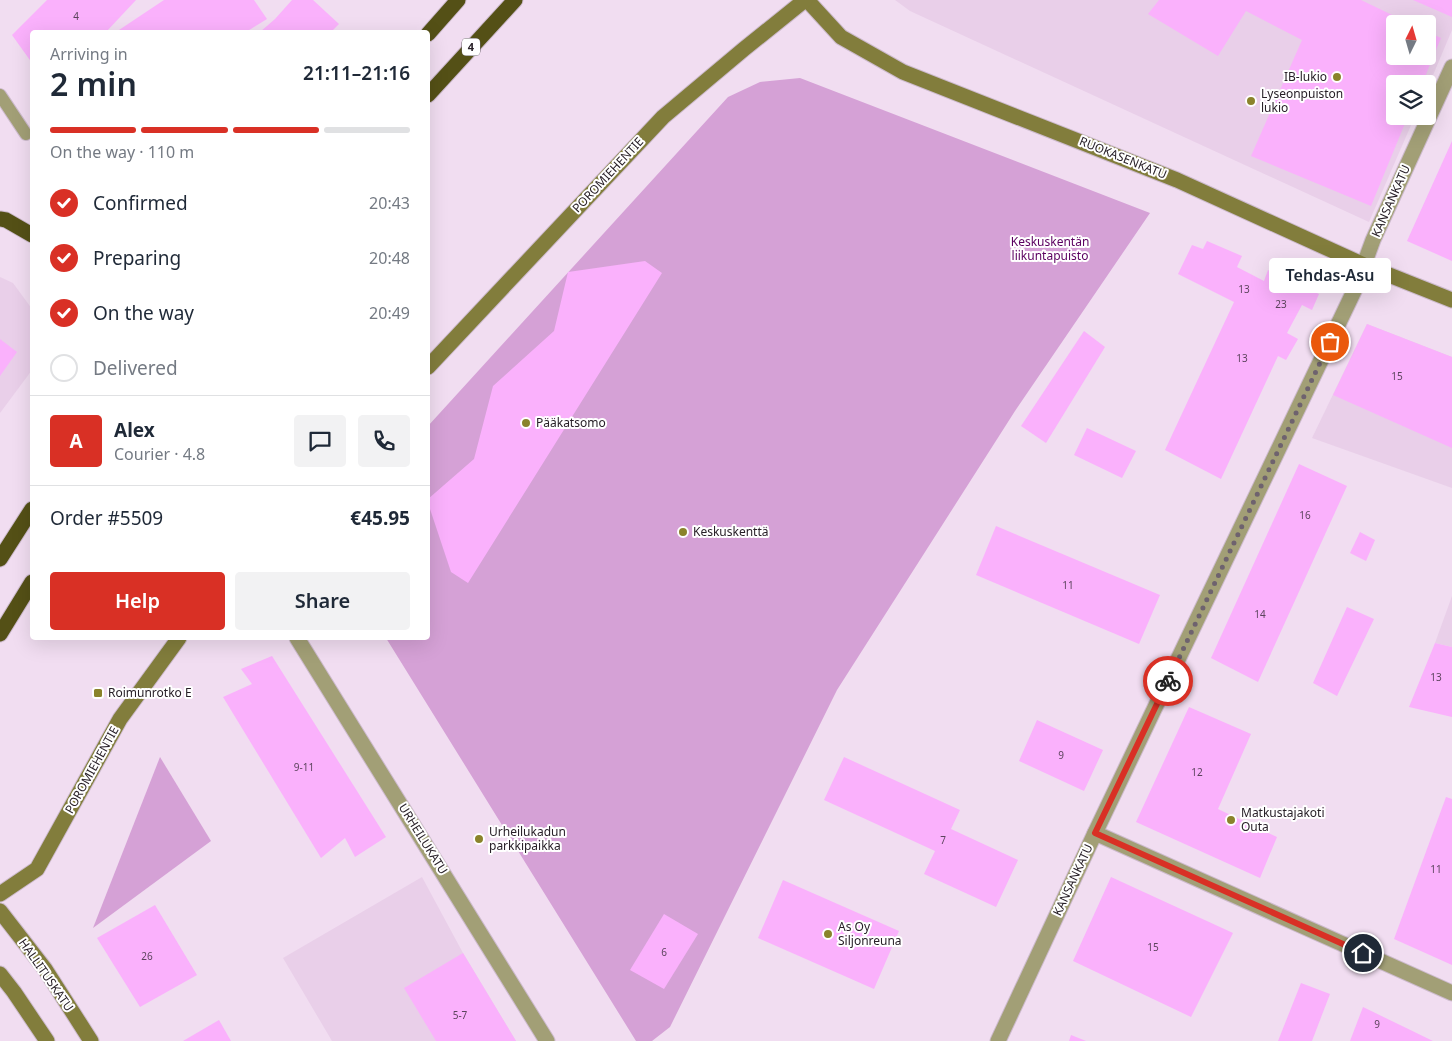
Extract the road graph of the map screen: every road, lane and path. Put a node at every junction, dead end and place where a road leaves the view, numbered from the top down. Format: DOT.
graph roads {
  1 [pos="458,0"];
  2 [pos="515,0"];
  3 [pos="806,0"];
  4 [pos="430,32"];
  5 [pos="1452,67"];
  6 [pos="430,93"];
  7 [pos="0,95"];
  8 [pos="26,134"];
  9 [pos="0,219"];
  10 [pos="30,234"];
  11 [pos="1364,265"];
  12 [pos="1452,300"];
  13 [pos="430,365"];
  14 [pos="30,512"];
  15 [pos="0,559"];
  16 [pos="30,585"];
  17 [pos="0,634"];
  18 [pos="178,640"];
  19 [pos="298,640"];
  20 [pos="1095,833"];
  21 [pos="0,894"];
  22 [pos="0,911"];
  23 [pos="0,974"];
  24 [pos="1452,994"];
  25 [pos="46,1041"];
  26 [pos="91,1041"];
  27 [pos="547,1041"];
  28 [pos="998,1041"];
  1 -- 4 [label="highway"];
  2 -- 6 [label="highway, 4"];
  3 -- 11 [label="main road, RUOKASENKATU"];
  3 -- 13 [label="main road, POROMIEHENTIE"];
  5 -- 11 [label="street, KANSANKATU"];
  7 -- 8 [label="lane"];
  9 -- 10 [label="highway"];
  11 -- 12 [label="main road, RUOKASENKATU"];
  11 -- 20 [label="street, KANSANKATU"];
  14 -- 15 [label="highway"];
  16 -- 17 [label="highway"];
  18 -- 21 [label="main road, POROMIEHENTIE"];
  19 -- 27 [label="street, URHEILUKATU"];
  20 -- 24 [label="street"];
  20 -- 28 [label="street, KANSANKATU"];
  22 -- 26 [label="main road, HALLITUSKATU"];
  23 -- 25 [label="main road"];
}
